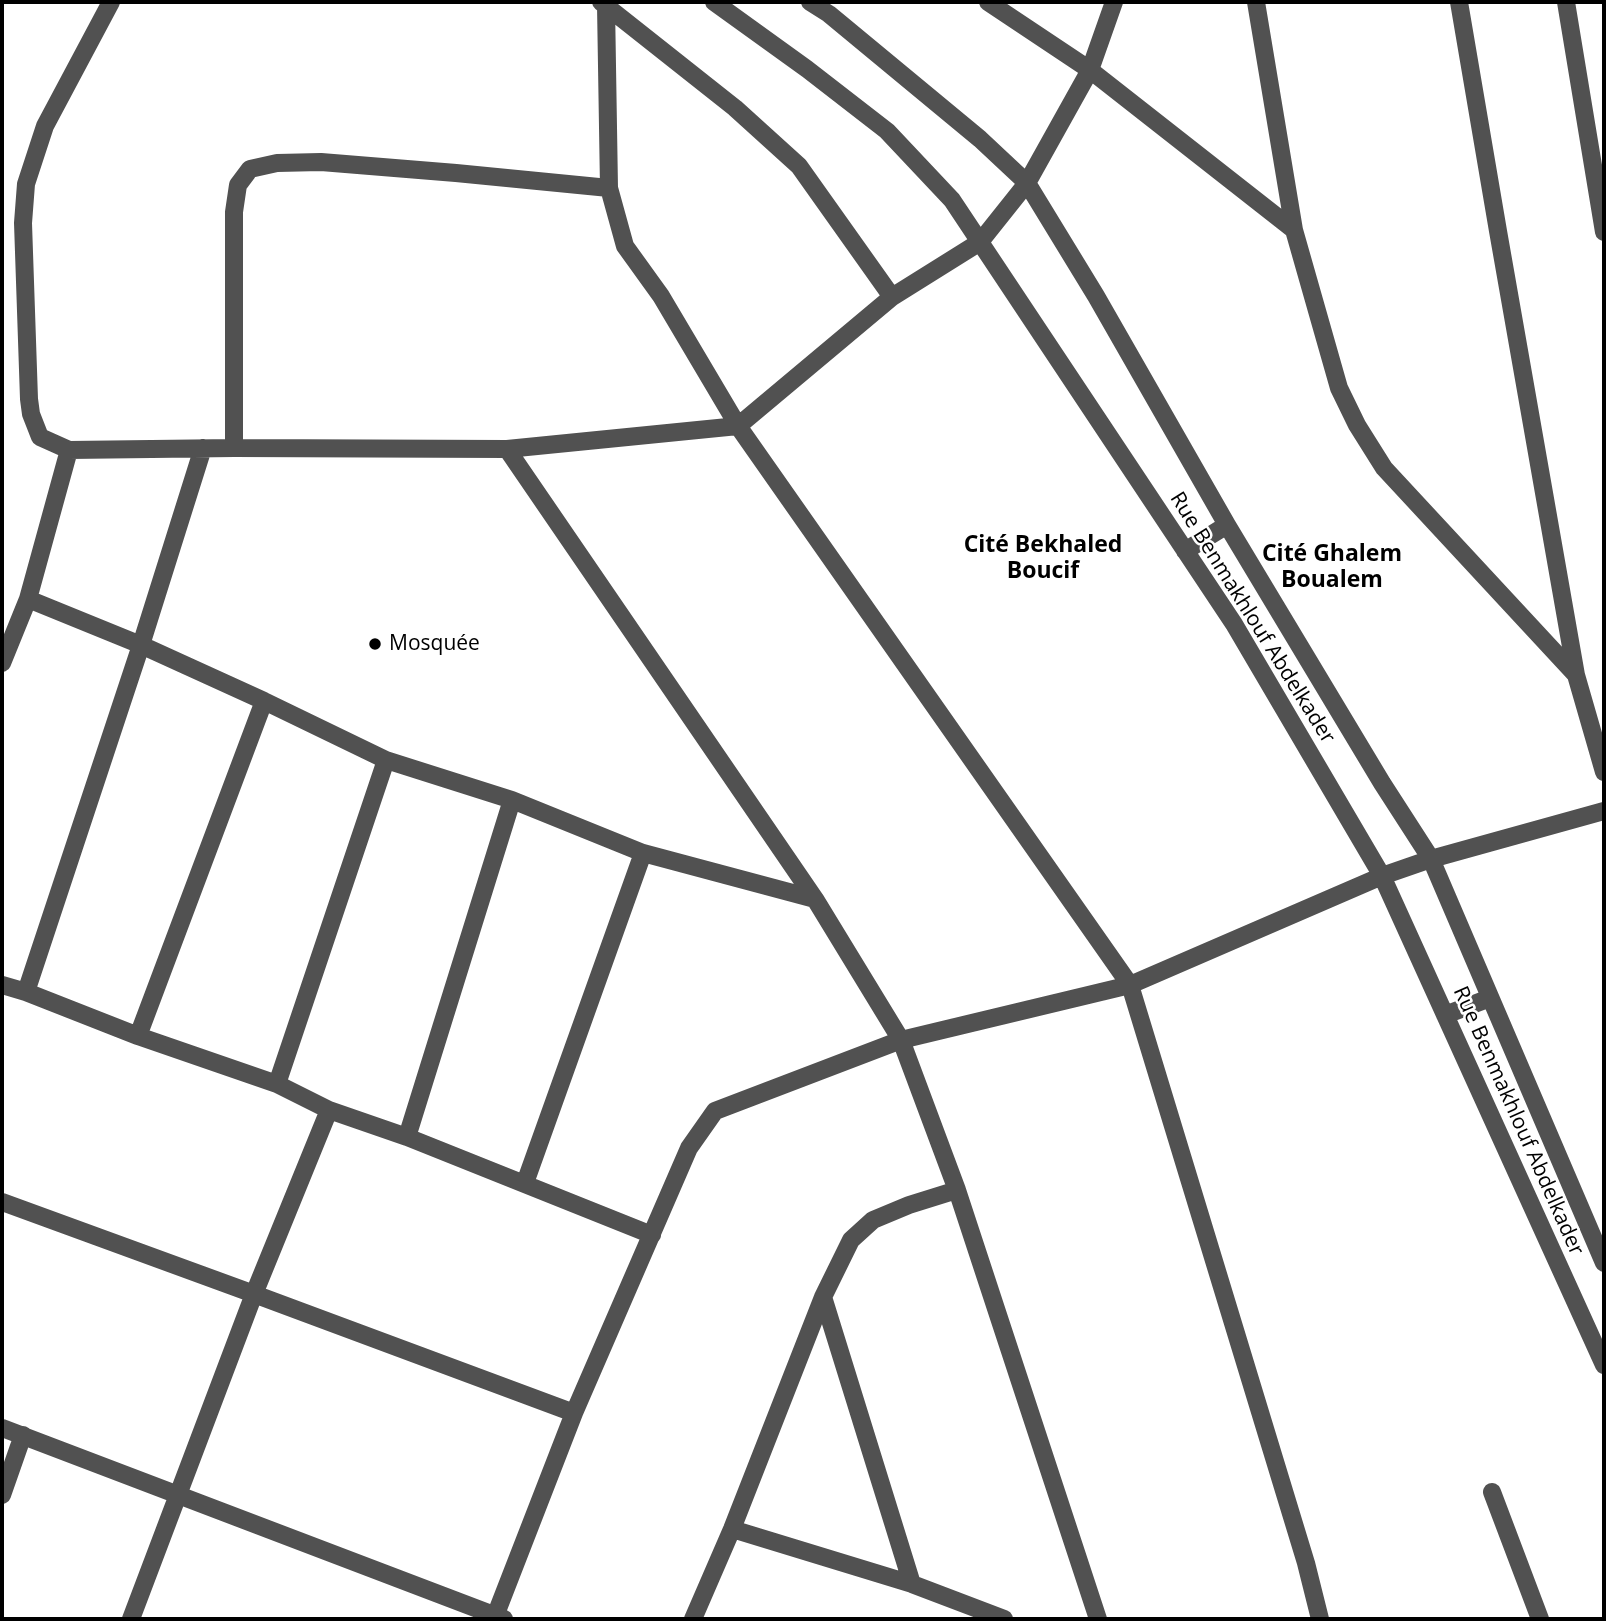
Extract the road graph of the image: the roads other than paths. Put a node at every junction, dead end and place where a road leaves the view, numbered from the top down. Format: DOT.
graph roads {
  1 [pos="111,2"];
  2 [pos="714,2"];
  3 [pos="810,2"];
  4 [pos="988,2"];
  5 [pos="1114,2"];
  6 [pos="1256,2"];
  7 [pos="1460,2"];
  8 [pos="1566,2"];
  9 [pos="603,3"];
  10 [pos="1090,70"];
  11 [pos="1027,183"];
  12 [pos="609,188"];
  13 [pos="1294,230"];
  14 [pos="1604,232"];
  15 [pos="980,242"];
  16 [pos="892,297"];
  17 [pos="738,426"];
  18 [pos="203,448"];
  19 [pos="234,448"];
  20 [pos="507,449"];
  21 [pos="69,450"];
  22 [pos="1227,525"];
  23 [pos="1185,551"];
  24 [pos="29,599"];
  25 [pos="141,645"];
  26 [pos="2,663"];
  27 [pos="1576,676"];
  28 [pos="264,701"];
  29 [pos="386,760"];
  30 [pos="1604,772"];
  31 [pos="512,800"];
  32 [pos="1604,811"];
  33 [pos="643,853"];
  34 [pos="1431,859"];
  35 [pos="1382,876"];
  36 [pos="815,899"];
  37 [pos="2,985"];
  38 [pos="1130,985"];
  39 [pos="26,992"];
  40 [pos="1490,998"];
  41 [pos="1445,1015"];
  42 [pos="138,1036"];
  43 [pos="901,1040"];
  44 [pos="277,1084"];
  45 [pos="329,1110"];
  46 [pos="407,1137"];
  47 [pos="525,1183"];
  48 [pos="957,1190"];
  49 [pos="2,1202"];
  50 [pos="652,1235"];
  51 [pos="1604,1263"];
  52 [pos="254,1294"];
  53 [pos="822,1297"];
  54 [pos="1596,1325"];
  55 [pos="1604,1366"];
  56 [pos="573,1413"];
  57 [pos="2,1428"];
  58 [pos="23,1435"];
  59 [pos="1492,1492"];
  60 [pos="2,1495"];
  61 [pos="176,1495"];
  62 [pos="732,1529"];
  63 [pos="912,1584"];
  64 [pos="498,1618"];
  65 [pos="131,1619"];
  66 [pos="693,1619"];
  67 [pos="1004,1619"];
  68 [pos="1098,1619"];
  69 [pos="1320,1619"];
  70 [pos="1540,1619"];
  1 -- 21 [label="street"];
  2 -- 15 [label="street, Rue Benmakhlouf Abdelkader"];
  3 -- 11 [label="street, Rue Benmakhlouf Abdelkader"];
  4 -- 10 [label="street"];
  5 -- 10 [label="street"];
  6 -- 13 [label="street"];
  7 -- 27 [label="street"];
  8 -- 14 [label="street"];
  9 -- 12 [label="street"];
  9 -- 16 [label="street"];
  10 -- 11 [label="street"];
  10 -- 13 [label="street"];
  11 -- 15 [label="street"];
  11 -- 22 [label="street, Rue Benmakhlouf Abdelkader"];
  12 -- 17 [label="street"];
  12 -- 19 [label="street"];
  13 -- 27 [label="street"];
  15 -- 16 [label="street"];
  15 -- 23 [label="street, Rue Benmakhlouf Abdelkader"];
  16 -- 17 [label="street"];
  17 -- 20 [label="street"];
  17 -- 38 [label="street"];
  18 -- 19 [label="street"];
  18 -- 21 [label="street"];
  18 -- 25 [label="street"];
  19 -- 20 [label="street"];
  20 -- 36 [label="street"];
  21 -- 24 [label="street"];
  22 -- 23 [label="street"];
  22 -- 34 [label="street, Rue Benmakhlouf Abdelkader"];
  23 -- 35 [label="street, Rue Benmakhlouf Abdelkader"];
  24 -- 25 [label="street"];
  24 -- 26 [label="street"];
  25 -- 28 [label="street"];
  25 -- 39 [label="street"];
  27 -- 30 [label="street"];
  28 -- 29 [label="street"];
  28 -- 42 [label="street"];
  29 -- 31 [label="street"];
  29 -- 44 [label="street"];
  31 -- 33 [label="street"];
  31 -- 46 [label="street"];
  32 -- 34 [label="street"];
  33 -- 36 [label="street"];
  33 -- 47 [label="street"];
  34 -- 35 [label="street"];
  34 -- 40 [label="street, Rue Benmakhlouf Abdelkader"];
  35 -- 38 [label="street"];
  35 -- 41 [label="street, Rue Benmakhlouf Abdelkader"];
  36 -- 43 [label="street"];
  37 -- 39 [label="street"];
  38 -- 43 [label="street"];
  38 -- 69 [label="street"];
  39 -- 42 [label="street"];
  40 -- 41 [label="street"];
  40 -- 51 [label="street, Rue Benmakhlouf Abdelkader"];
  41 -- 54 [label="street, Rue Benmakhlouf Abdelkader"];
  42 -- 44 [label="street"];
  43 -- 48 [label="street"];
  43 -- 50 [label="street"];
  44 -- 45 [label="street"];
  45 -- 46 [label="street"];
  45 -- 52 [label="street"];
  46 -- 47 [label="street"];
  47 -- 50 [label="street"];
  48 -- 53 [label="street"];
  48 -- 68 [label="street"];
  49 -- 52 [label="street"];
  50 -- 56 [label="street"];
  52 -- 56 [label="street"];
  52 -- 61 [label="street"];
  53 -- 62 [label="street"];
  53 -- 63 [label="street"];
  54 -- 55 [label="street, Rue Benmakhlouf Abdelkader"];
  56 -- 64 [label="street"];
  57 -- 58 [label="street"];
  58 -- 60 [label="street"];
  58 -- 61 [label="street"];
  59 -- 70 [label="street"];
  61 -- 64 [label="street"];
  61 -- 65 [label="street"];
  62 -- 63 [label="street"];
  62 -- 66 [label="street"];
  63 -- 67 [label="street"];
}
